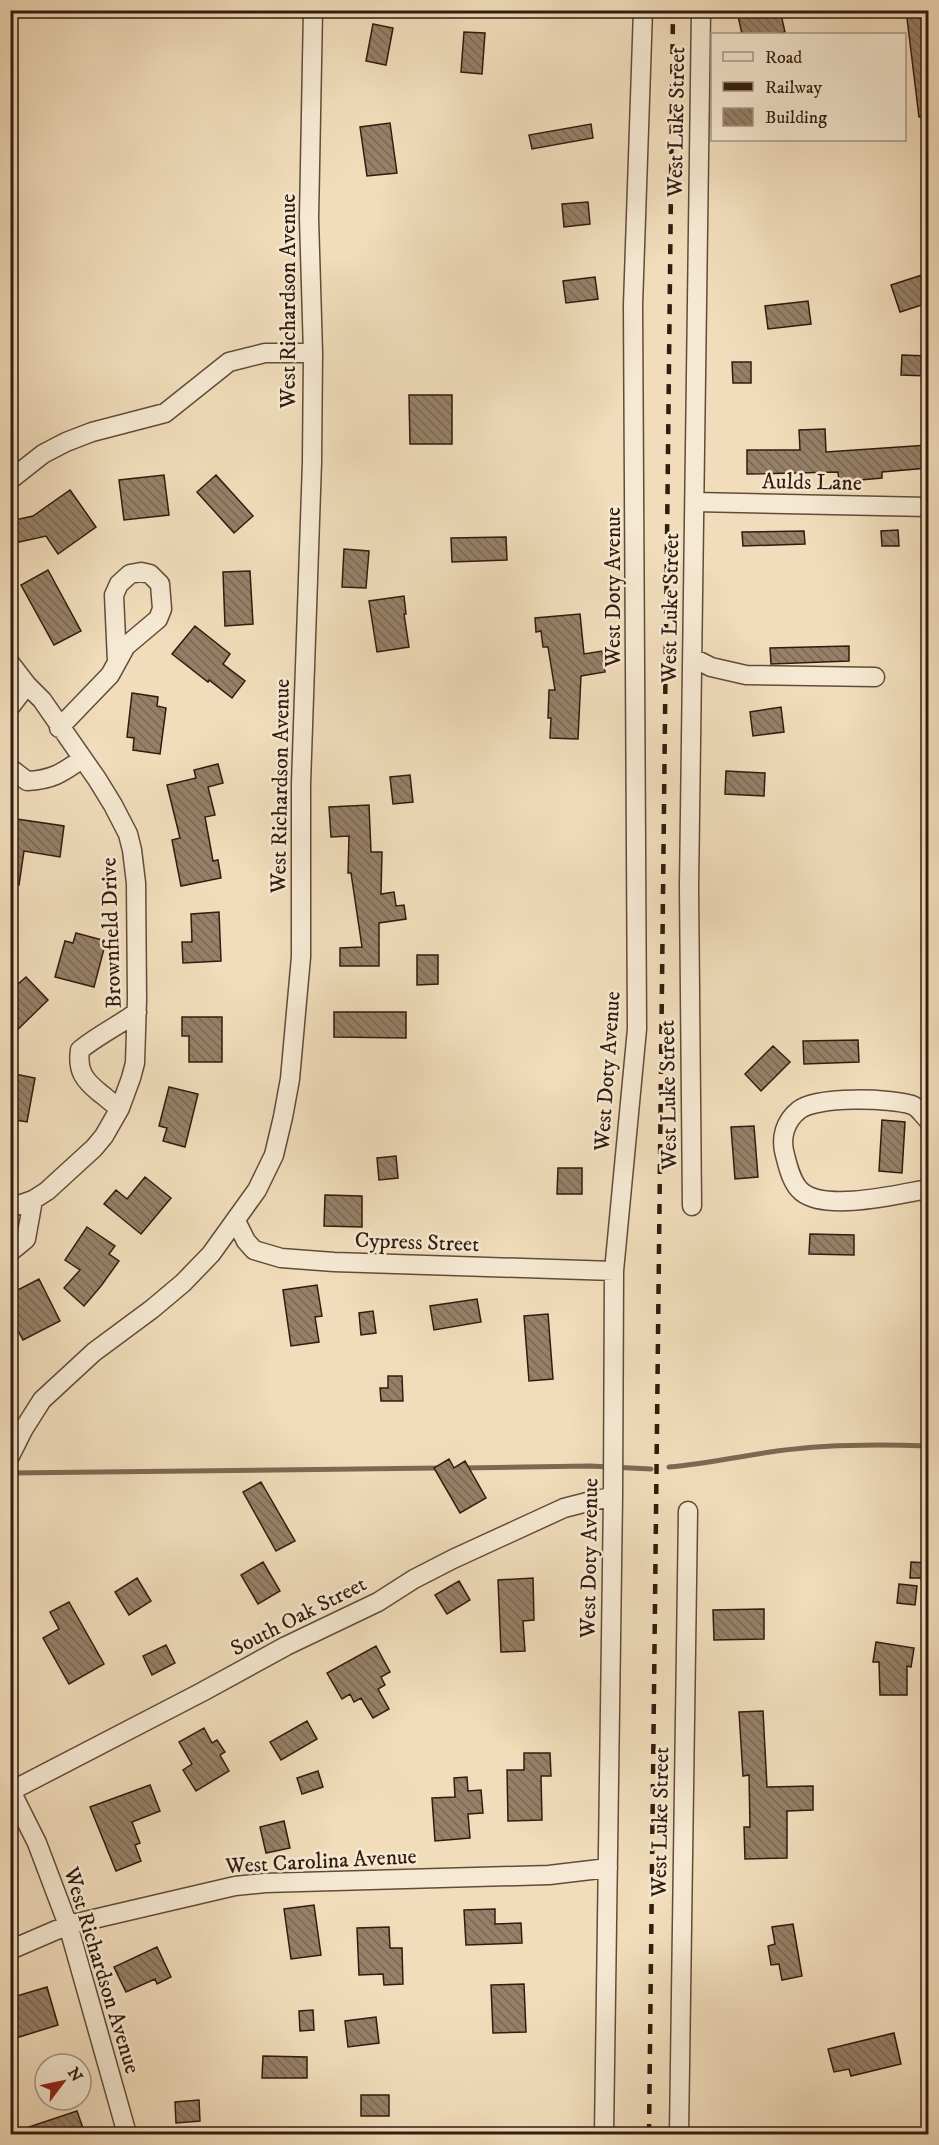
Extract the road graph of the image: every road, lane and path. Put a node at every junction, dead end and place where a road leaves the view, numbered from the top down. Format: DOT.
graph roads {
  1 [pos="313,10"];
  2 [pos="643,10"];
  3 [pos="701,10"];
  4 [pos="313,353"];
  5 [pos="10,480"];
  6 [pos="695,502"];
  7 [pos="928,507"];
  8 [pos="693,658"];
  9 [pos="117,661"];
  10 [pos="10,663"];
  11 [pos="875,677"];
  12 [pos="27,685"];
  13 [pos="10,707"];
  14 [pos="59,728"];
  15 [pos="82,759"];
  16 [pos="10,768"];
  17 [pos="137,1012"];
  18 [pos="120,1108"];
  19 [pos="928,1120"];
  20 [pos="928,1189"];
  21 [pos="33,1200"];
  22 [pos="692,1206"];
  23 [pos="10,1208"];
  24 [pos="236,1221"];
  25 [pos="10,1252"];
  26 [pos="614,1271"];
  27 [pos="10,1456"];
  28 [pos="614,1497"];
  29 [pos="688,1511"];
  30 [pos="11,1790"];
  31 [pos="608,1868"];
  32 [pos="68,1925"];
  33 [pos="10,1950"];
  34 [pos="127,2134"];
  35 [pos="604,2134"];
  36 [pos="679,2134"];
  1 -- 4 [label="street, West Richardson Avenue"];
  2 -- 26 [label="street, West Doty Avenue"];
  3 -- 6 [label="street, West Luke Street"];
  4 -- 5 [label="street"];
  4 -- 24 [label="street, West Richardson Avenue"];
  6 -- 7 [label="street, Aulds Lane"];
  6 -- 8 [label="street, West Luke Street"];
  8 -- 11 [label="street"];
  8 -- 22 [label="street, West Luke Street"];
  9 -- 14 [label="street"];
  10 -- 12 [label="street, Brownfield Drive"];
  12 -- 13 [label="street"];
  12 -- 14 [label="street, Brownfield Drive"];
  14 -- 15 [label="street, Brownfield Drive"];
  15 -- 16 [label="street"];
  15 -- 17 [label="street, Brownfield Drive"];
  17 -- 18 [label="street, Brownfield Drive"];
  17 -- 18 [label="street"];
  18 -- 21 [label="street, Brownfield Drive"];
  19 -- 20 [label="street"];
  21 -- 23 [label="street, Brownfield Drive"];
  21 -- 25 [label="street"];
  24 -- 26 [label="street, Cypress Street"];
  24 -- 27 [label="street, West Richardson Avenue"];
  26 -- 28 [label="street, West Doty Avenue"];
  28 -- 30 [label="street, South Oak Street"];
  28 -- 31 [label="street, West Doty Avenue"];
  29 -- 36 [label="street, West Luke Street"];
  30 -- 32 [label="street, West Richardson Avenue"];
  31 -- 32 [label="street, West Carolina Avenue"];
  31 -- 35 [label="street, West Doty Avenue"];
  32 -- 33 [label="street, West Carolina Avenue"];
  32 -- 34 [label="street, West Richardson Avenue"];
}
